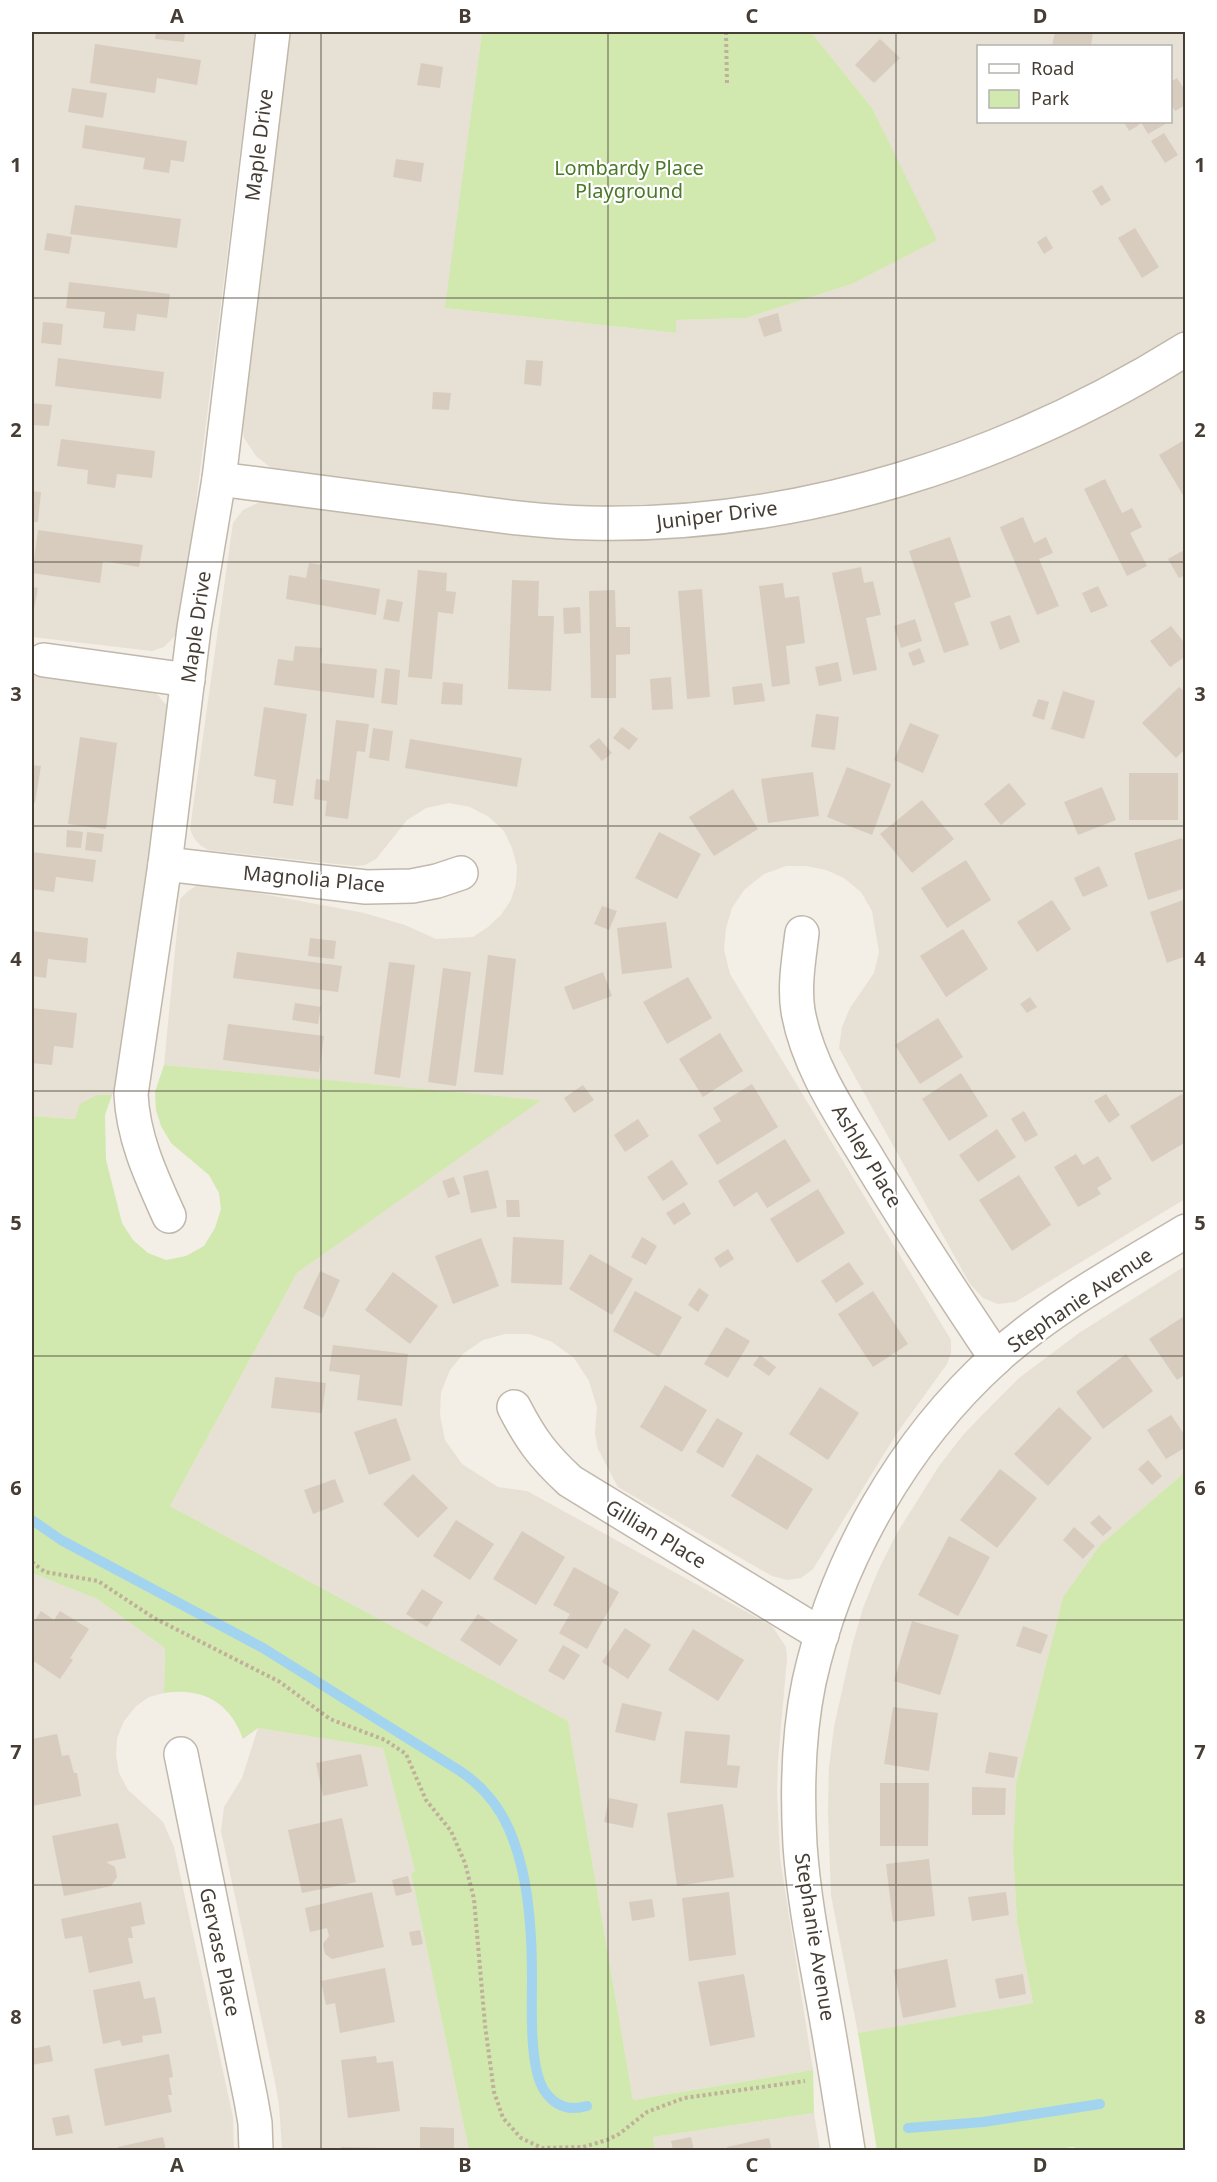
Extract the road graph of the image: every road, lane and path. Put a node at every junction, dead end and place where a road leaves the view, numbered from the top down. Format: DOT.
graph roads {
  1 [pos="273,32"];
  2 [pos="726,32"];
  3 [pos="727,83"];
  4 [pos="1185,349"];
  5 [pos="219,479"];
  6 [pos="45,660"];
  7 [pos="188,680"];
  8 [pos="165,864"];
  9 [pos="461,873"];
  10 [pos="802,933"];
  11 [pos="169,1216"];
  12 [pos="1185,1231"];
  13 [pos="996,1358"];
  14 [pos="514,1407"];
  15 [pos="32,1562"];
  16 [pos="822,1635"];
  17 [pos="181,1754"];
  18 [pos="836,2076"];
  19 [pos="256,2151"];
  20 [pos="848,2151"];
  1 -- 5 [label="street, Maple Drive"];
  2 -- 3 [label="path"];
  4 -- 5 [label="street, Juniper Drive"];
  5 -- 7 [label="street, Maple Drive"];
  6 -- 7 [label="street"];
  7 -- 8 [label="street, Maple Drive"];
  8 -- 9 [label="street, Magnolia Place"];
  8 -- 11 [label="street, Maple Drive"];
  10 -- 13 [label="street, Ashley Place"];
  12 -- 13 [label="street, Stephanie Avenue"];
  13 -- 16 [label="street, Stephanie Avenue"];
  14 -- 16 [label="street, Gillian Place"];
  15 -- 18 [label="path"];
  16 -- 18 [label="street, Stephanie Avenue"];
  17 -- 19 [label="street, Gervase Place"];
  18 -- 20 [label="street, Stephanie Avenue"];
}
